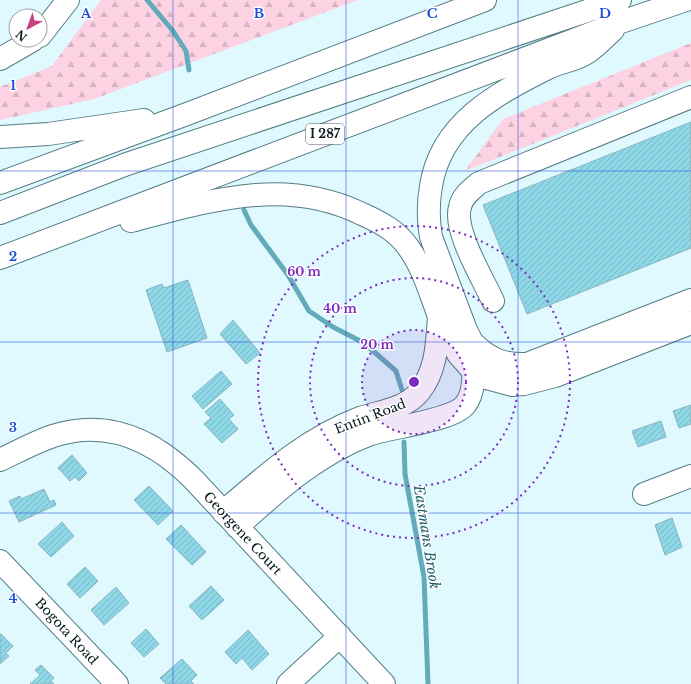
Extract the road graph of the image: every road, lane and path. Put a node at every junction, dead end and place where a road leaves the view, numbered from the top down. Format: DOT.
graph roads {
  1 [pos="68,0"];
  2 [pos="485,0"];
  3 [pos="620,0"];
  4 [pos="686,0"];
  5 [pos="621,22"];
  6 [pos="48,26"];
  7 [pos="19,48"];
  8 [pos="0,59"];
  9 [pos="691,97"];
  10 [pos="187,114"];
  11 [pos="0,137"];
  12 [pos="0,183"];
  13 [pos="0,213"];
  14 [pos="29,246"];
  15 [pos="0,258"];
  16 [pos="691,300"];
  17 [pos="493,301"];
  18 [pos="439,316"];
  19 [pos="691,323"];
  20 [pos="472,342"];
  21 [pos="473,371"];
  22 [pos="0,460"];
  23 [pos="691,476"];
  24 [pos="644,494"];
  25 [pos="230,520"];
  26 [pos="0,561"];
  27 [pos="340,636"];
  28 [pos="117,684"];
  29 [pos="288,684"];
  30 [pos="384,684"];
  1 -- 6 [label="main road"];
  2 -- 10 [label="main road"];
  3 -- 13 [label="main road"];
  4 -- 5 [label="main road, I 287"];
  5 -- 14 [label="main road, I 287"];
  5 -- 20 [label="main road"];
  7 -- 8 [label="main road"];
  9 -- 17 [label="main road"];
  10 -- 11 [label="main road"];
  10 -- 12 [label="main road"];
  14 -- 15 [label="main road, I 287"];
  14 -- 18 [label="main road"];
  16 -- 20 [label="main road"];
  18 -- 21 [label="main road"];
  18 -- 25 [label="main road, Entin Road"];
  19 -- 21 [label="main road"];
  20 -- 21 [label="main road, Entin Road"];
  21 -- 25 [label="main road, Entin Road"];
  22 -- 25 [label="main road, Georgene Court"];
  23 -- 24 [label="main road"];
  25 -- 27 [label="main road, Georgene Court"];
  26 -- 28 [label="main road, Bogota Road"];
  27 -- 29 [label="main road"];
  27 -- 30 [label="main road, Georgene Court"];
}
